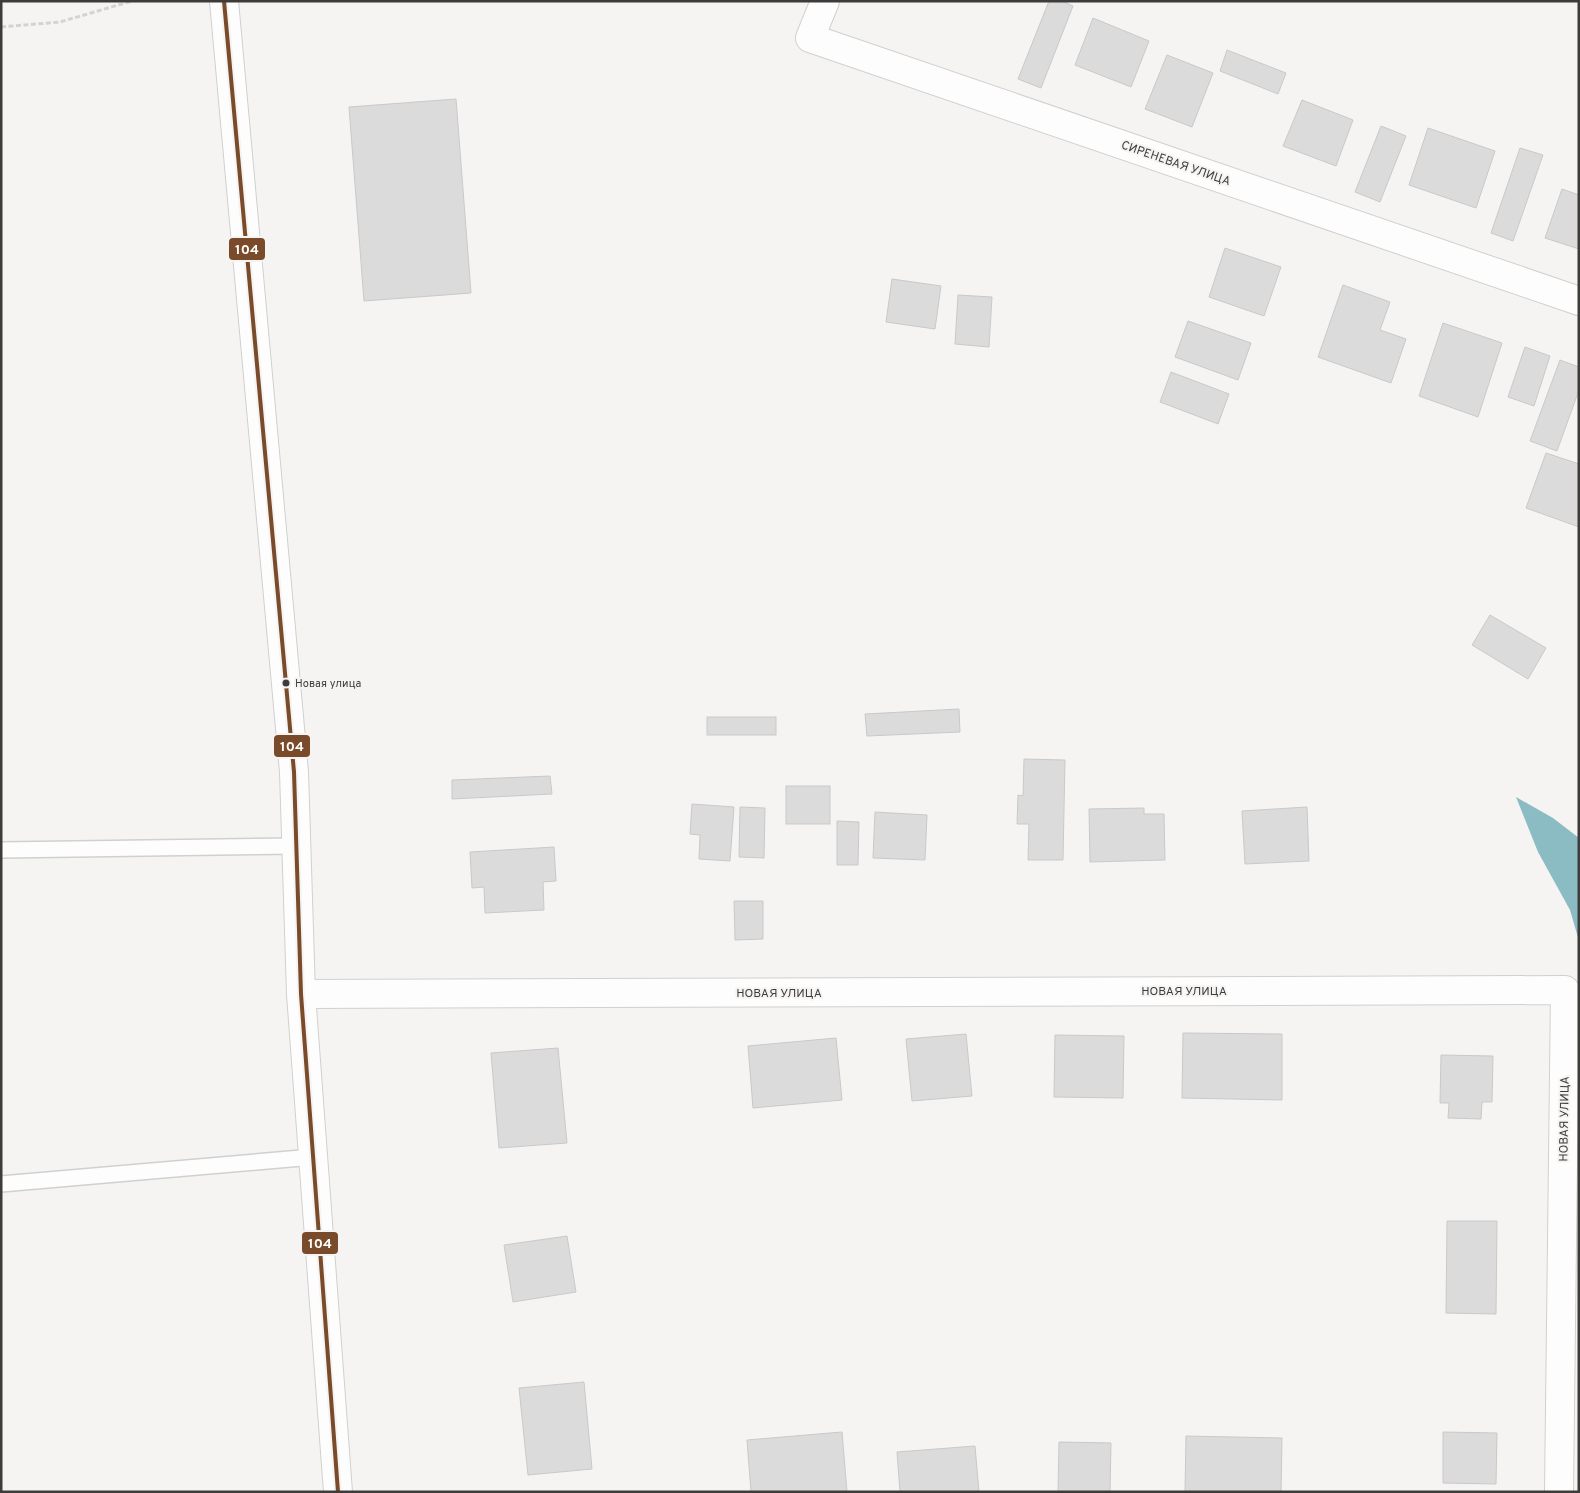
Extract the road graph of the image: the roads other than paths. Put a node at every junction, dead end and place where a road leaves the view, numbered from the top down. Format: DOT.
graph roads {
  1 [pos="224,1"];
  2 [pos="825,1"];
  3 [pos="1579,301"];
  4 [pos="297,846"];
  5 [pos="1,850"];
  6 [pos="301,994"];
  7 [pos="313,1157"];
  8 [pos="1,1184"];
  9 [pos="338,1492"];
  10 [pos="1559,1492"];
  1 -- 4 [label="street"];
  2 -- 3 [label="street, СИРЕНЕВАЯ УЛИЦА"];
  4 -- 5 [label="lane"];
  4 -- 6 [label="street"];
  6 -- 7 [label="street"];
  6 -- 10 [label="street, НОВАЯ УЛИЦА"];
  7 -- 8 [label="lane"];
  7 -- 9 [label="street"];
}
